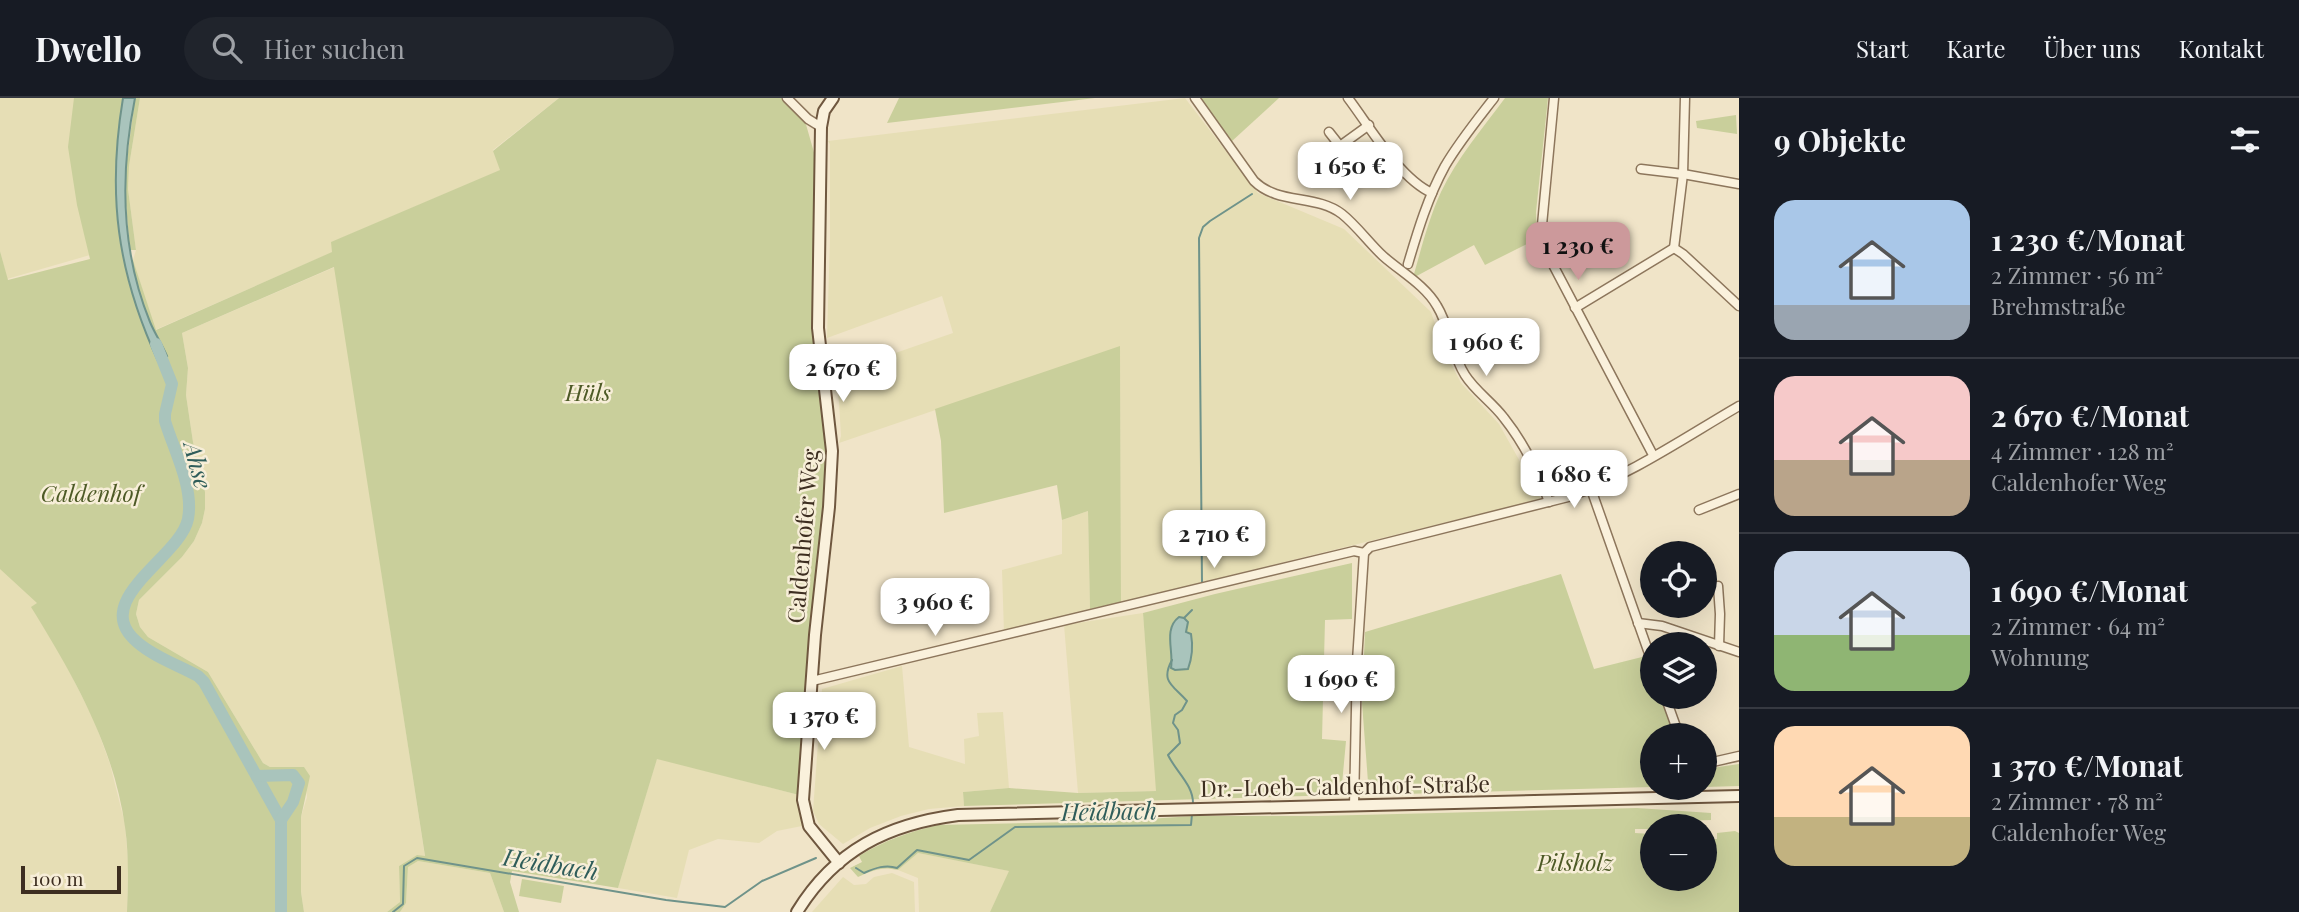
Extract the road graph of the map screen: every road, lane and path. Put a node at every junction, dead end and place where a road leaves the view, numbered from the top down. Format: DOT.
graph roads {
  1 [pos="787,98"];
  2 [pos="833,98"];
  3 [pos="1195,98"];
  4 [pos="1348,98"];
  5 [pos="1494,98"];
  6 [pos="1554,98"];
  7 [pos="1685,98"];
  8 [pos="1368,125"];
  9 [pos="821,127"];
  10 [pos="1329,132"];
  11 [pos="1340,146"];
  12 [pos="1351,161"];
  13 [pos="1641,169"];
  14 [pos="1683,173"];
  15 [pos="1739,184"];
  16 [pos="1432,193"];
  17 [pos="1674,248"];
  18 [pos="1408,264"];
  19 [pos="1739,306"];
  20 [pos="1575,308"];
  21 [pos="1739,406"];
  22 [pos="1653,455"];
  23 [pos="1591,489"];
  24 [pos="1739,494"];
  25 [pos="1549,502"];
  26 [pos="1699,510"];
  27 [pos="1364,553"];
  28 [pos="1718,586"];
  29 [pos="1638,623"];
  30 [pos="1641,632"];
  31 [pos="1718,646"];
  32 [pos="1739,652"];
  33 [pos="812,681"];
  34 [pos="1739,756"];
  35 [pos="1717,761"];
  36 [pos="1739,796"];
  37 [pos="1354,806"];
  38 [pos="839,863"];
  39 [pos="797,912"];
  1 -- 9 [label="street"];
  2 -- 9 [label="main road, Caldenhofer Weg"];
  3 -- 25 [label="street"];
  4 -- 8 [label="street"];
  5 -- 16 [label="street"];
  6 -- 20 [label="street"];
  7 -- 14 [label="street"];
  8 -- 11 [label="street"];
  8 -- 16 [label="street"];
  9 -- 33 [label="main road, Caldenhofer Weg"];
  10 -- 11 [label="street"];
  11 -- 12 [label="street"];
  13 -- 14 [label="street"];
  14 -- 15 [label="street"];
  14 -- 17 [label="street"];
  16 -- 18 [label="street"];
  17 -- 19 [label="street"];
  17 -- 20 [label="street"];
  20 -- 22 [label="street"];
  21 -- 22 [label="street"];
  22 -- 23 [label="street"];
  23 -- 25 [label="street"];
  23 -- 29 [label="street"];
  24 -- 26 [label="street"];
  25 -- 27 [label="street"];
  27 -- 33 [label="street"];
  27 -- 37 [label="street"];
  28 -- 31 [label="street"];
  29 -- 30 [label="street"];
  29 -- 31 [label="street"];
  31 -- 32 [label="street"];
  33 -- 38 [label="main road, Caldenhofer Weg"];
  34 -- 35 [label="street"];
  36 -- 37 [label="main road, Dr.-Loeb-Caldenhof-Straße"];
  37 -- 38 [label="main road, Dr.-Loeb-Caldenhof-Straße"];
  38 -- 39 [label="main road"];
}
